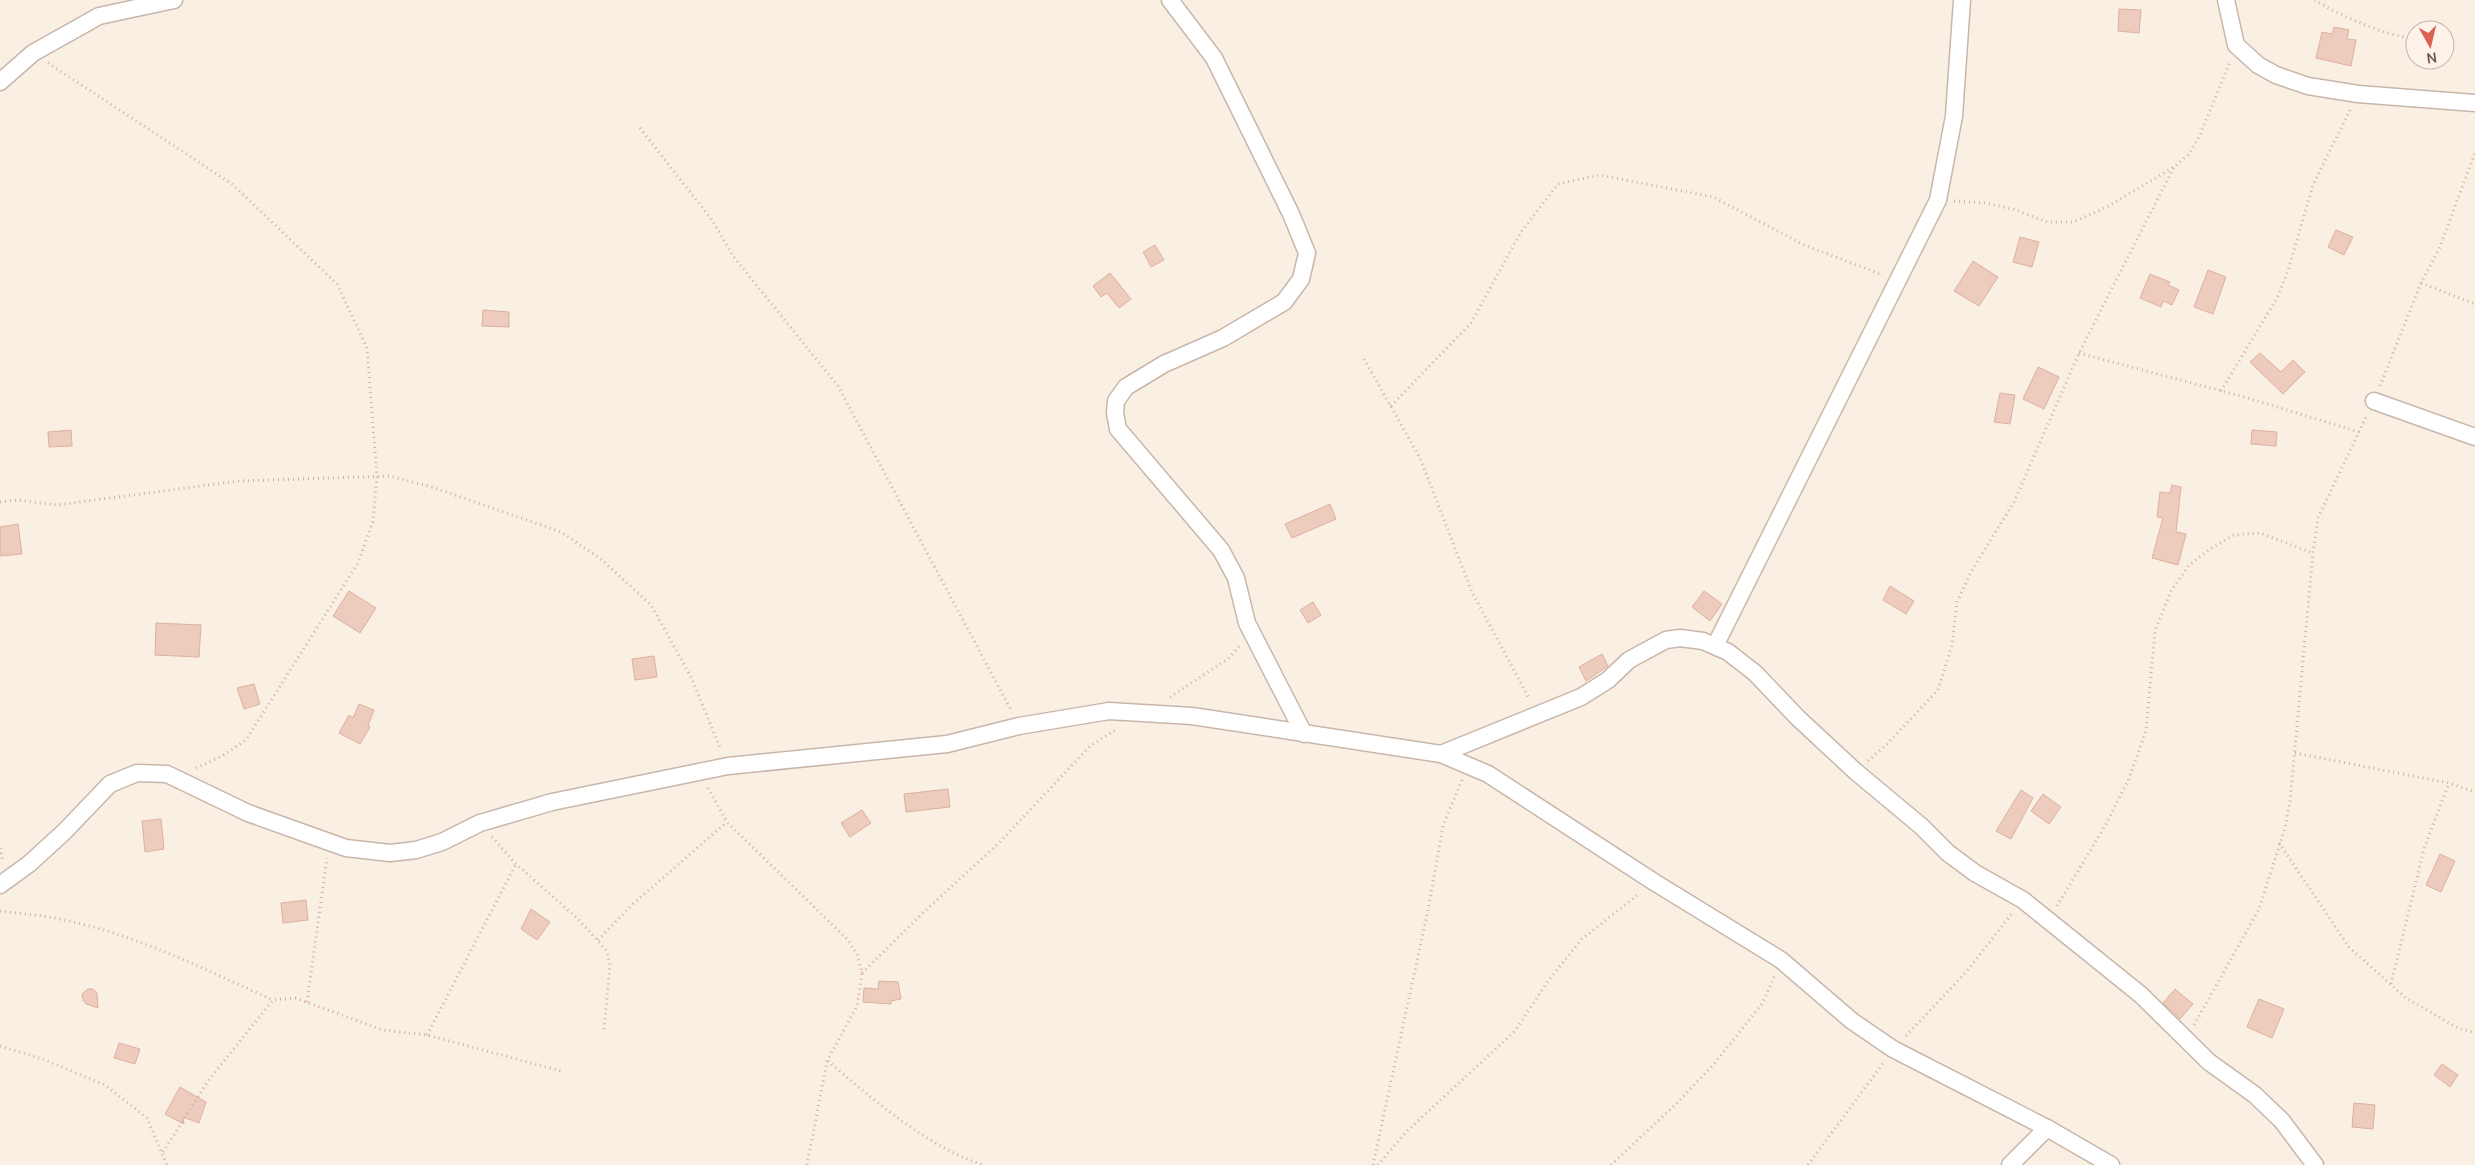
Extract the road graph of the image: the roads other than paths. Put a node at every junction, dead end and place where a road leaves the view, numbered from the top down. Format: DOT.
graph roads {
  1 [pos="174,0"];
  2 [pos="1170,0"];
  3 [pos="1962,0"];
  4 [pos="2226,0"];
  5 [pos="0,82"];
  6 [pos="2475,103"];
  7 [pos="2374,401"];
  8 [pos="2475,437"];
  9 [pos="1715,646"];
  10 [pos="1304,734"];
  11 [pos="1440,754"];
  12 [pos="0,885"];
  13 [pos="2047,1128"];
  14 [pos="2010,1165"];
  15 [pos="2110,1165"];
  16 [pos="2315,1165"];
  1 -- 5 [label="street"];
  2 -- 10 [label="street"];
  3 -- 9 [label="street"];
  4 -- 6 [label="street"];
  7 -- 8 [label="street"];
  9 -- 11 [label="street"];
  9 -- 16 [label="street"];
  10 -- 11 [label="street"];
  10 -- 12 [label="street"];
  11 -- 13 [label="street"];
  13 -- 14 [label="street"];
  13 -- 15 [label="street"];
}
